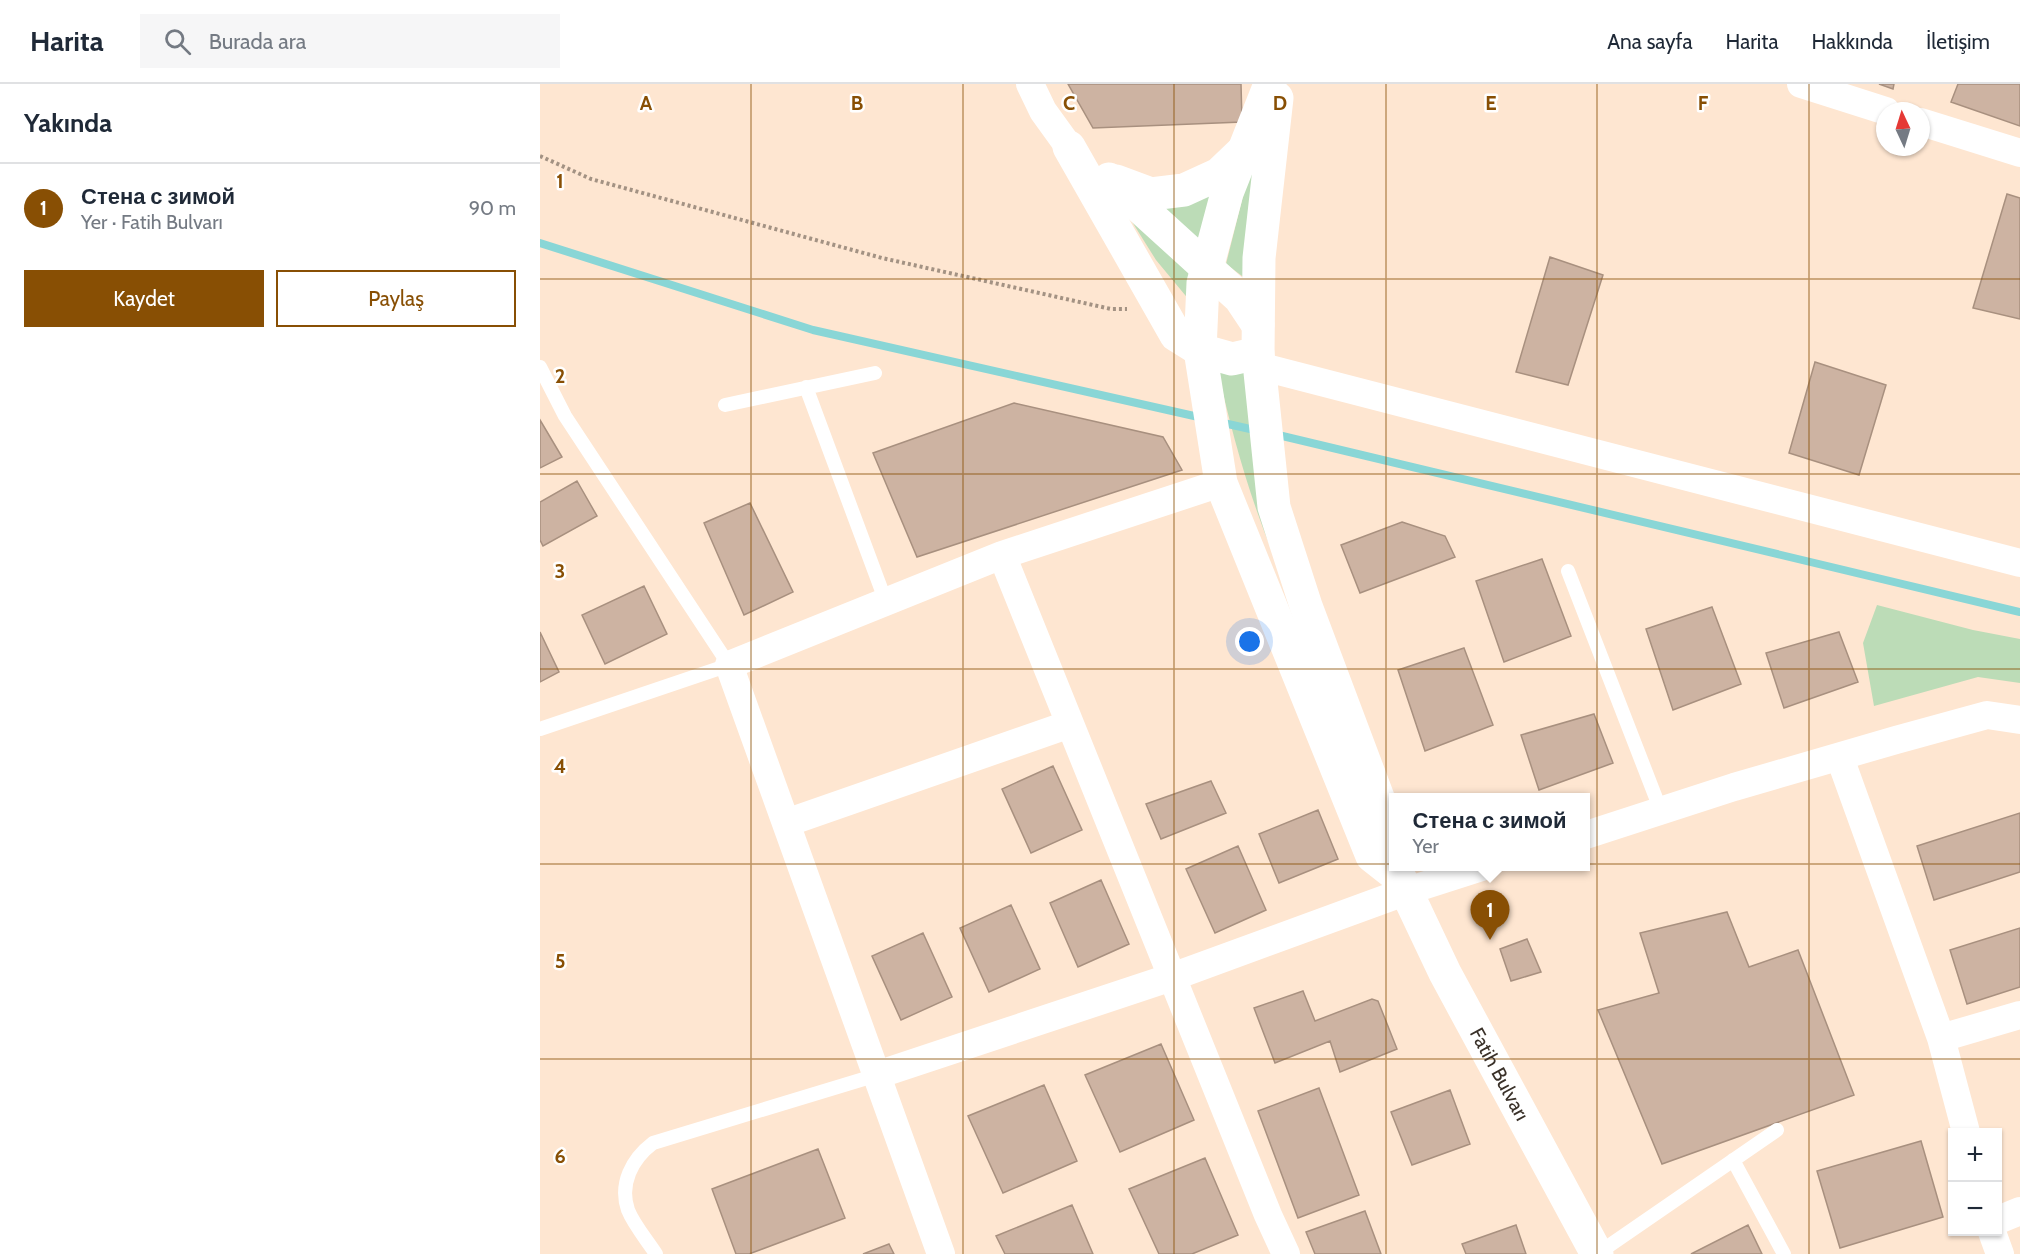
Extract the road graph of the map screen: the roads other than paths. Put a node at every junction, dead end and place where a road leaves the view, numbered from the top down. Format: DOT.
graph roads {
  1 [pos="1030,84"];
  2 [pos="1270,84"];
  3 [pos="1278,84"];
  4 [pos="1801,84"];
  5 [pos="1876,108"];
  6 [pos="1930,125"];
  7 [pos="1069,147"];
  8 [pos="1244,150"];
  9 [pos="2020,153"];
  10 [pos="1109,179"];
  11 [pos="1207,269"];
  12 [pos="1259,355"];
  13 [pos="1203,364"];
  14 [pos="540,367"];
  15 [pos="875,373"];
  16 [pos="806,387"];
  17 [pos="725,405"];
  18 [pos="1219,472"];
  19 [pos="1002,555"];
  20 [pos="2020,563"];
  21 [pos="1568,571"];
  22 [pos="886,602"];
  23 [pos="729,665"];
  24 [pos="2020,720"];
  25 [pos="1070,724"];
  26 [pos="540,729"];
  27 [pos="1840,758"];
  28 [pos="1661,811"];
  29 [pos="786,824"];
  30 [pos="1389,826"];
  31 [pos="1590,834"];
  32 [pos="1389,869"];
  33 [pos="1454,871"];
  34 [pos="1401,878"];
  35 [pos="1172,977"];
  36 [pos="2020,1015"];
  37 [pos="1941,1038"];
  38 [pos="877,1075"];
  39 [pos="1964,1128"];
  40 [pos="1777,1130"];
  41 [pos="1733,1160"];
  42 [pos="2020,1211"];
  43 [pos="2002,1218"];
  44 [pos="1993,1236"];
  45 [pos="656,1254"];
  46 [pos="941,1254"];
  47 [pos="1286,1254"];
  48 [pos="1597,1254"];
  49 [pos="1784,1254"];
  50 [pos="2000,1254"];
  1 -- 7 [label="street"];
  2 -- 8 [label="street"];
  3 -- 12 [label="street"];
  4 -- 5 [label="street"];
  6 -- 9 [label="street"];
  7 -- 10 [label="street"];
  7 -- 13 [label="street"];
  8 -- 10 [label="street"];
  8 -- 11 [label="street"];
  10 -- 11 [label="street"];
  11 -- 12 [label="street"];
  11 -- 13 [label="street"];
  12 -- 13 [label="street"];
  12 -- 20 [label="street"];
  12 -- 30 [label="street"];
  13 -- 18 [label="street"];
  14 -- 23 [label="lane"];
  15 -- 16 [label="lane"];
  16 -- 17 [label="lane"];
  16 -- 22 [label="lane"];
  18 -- 19 [label="street"];
  18 -- 32 [label="street"];
  19 -- 22 [label="street"];
  19 -- 25 [label="street"];
  21 -- 28 [label="lane"];
  22 -- 23 [label="street"];
  23 -- 26 [label="lane"];
  23 -- 29 [label="street"];
  24 -- 27 [label="street"];
  25 -- 29 [label="street"];
  25 -- 35 [label="street"];
  27 -- 28 [label="street"];
  27 -- 37 [label="street"];
  28 -- 31 [label="street"];
  29 -- 38 [label="street"];
  33 -- 34 [label="street"];
  34 -- 35 [label="street"];
  34 -- 48 [label="street, Fatih Bulvarı"];
  35 -- 38 [label="street"];
  35 -- 47 [label="street"];
  36 -- 37 [label="street"];
  37 -- 39 [label="street"];
  38 -- 45 [label="lane"];
  38 -- 46 [label="street"];
  40 -- 41 [label="lane"];
  41 -- 48 [label="lane"];
  41 -- 49 [label="lane"];
  42 -- 43 [label="street"];
  44 -- 50 [label="street"];
}
